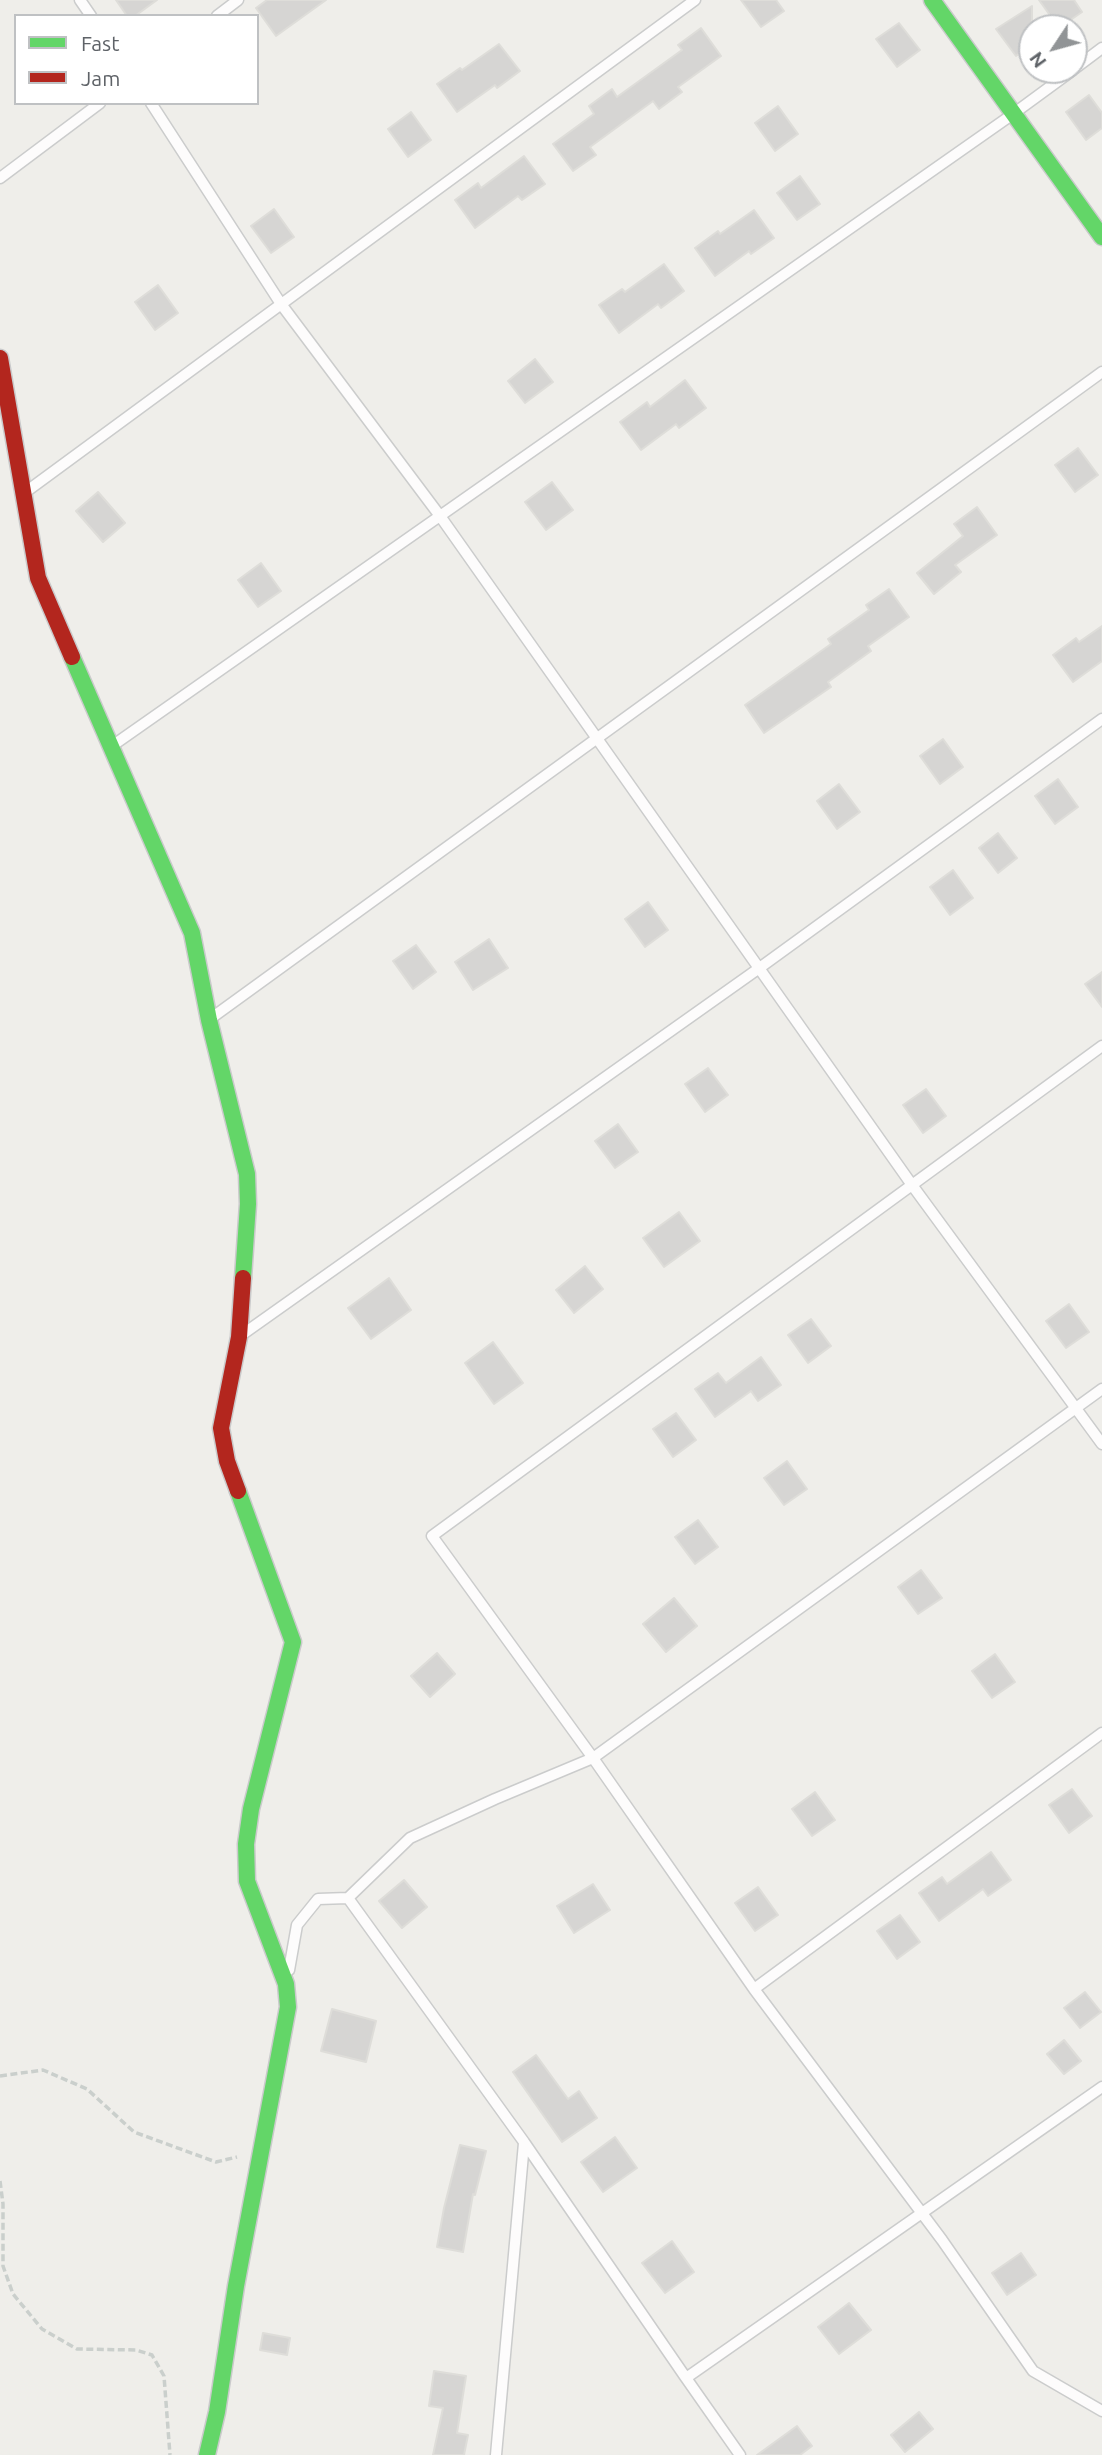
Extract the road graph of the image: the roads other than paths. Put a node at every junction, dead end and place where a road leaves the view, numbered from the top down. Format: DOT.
graph roads {
  1 [pos="238,0"];
  2 [pos="695,0"];
  3 [pos="932,0"];
  4 [pos="220,14"];
  5 [pos="1102,48"];
  6 [pos="1088,59"];
  7 [pos="1054,84"];
  8 [pos="97,105"];
  9 [pos="152,105"];
  10 [pos="1013,114"];
  11 [pos="0,178"];
  12 [pos="1102,237"];
  13 [pos="281,304"];
  14 [pos="0,359"];
  15 [pos="1102,372"];
  16 [pos="23,494"];
  17 [pos="440,516"];
  18 [pos="1102,719"];
  19 [pos="598,737"];
  20 [pos="111,746"];
  21 [pos="758,969"];
  22 [pos="209,1020"];
  23 [pos="1102,1046"];
  24 [pos="912,1185"];
  25 [pos="239,1337"];
  26 [pos="1102,1389"];
  27 [pos="1077,1408"];
  28 [pos="1102,1444"];
  29 [pos="1102,1733"];
  30 [pos="593,1758"];
  31 [pos="348,1898"];
  32 [pos="286,1984"];
  33 [pos="754,1989"];
  34 [pos="1102,2087"];
  35 [pos="524,2142"];
  36 [pos="922,2213"];
  37 [pos="685,2378"];
  38 [pos="1102,2411"];
  39 [pos="207,2455"];
  40 [pos="496,2455"];
  41 [pos="740,2455"];
  1 -- 4 [label="lane"];
  2 -- 13 [label="lane"];
  3 -- 10 [label="street"];
  5 -- 6 [label="lane"];
  7 -- 10 [label="lane"];
  8 -- 11 [label="lane"];
  9 -- 13 [label="lane"];
  10 -- 12 [label="street"];
  10 -- 17 [label="lane"];
  13 -- 16 [label="lane"];
  13 -- 17 [label="lane"];
  14 -- 16 [label="street"];
  15 -- 19 [label="lane"];
  16 -- 20 [label="street"];
  17 -- 19 [label="lane"];
  17 -- 20 [label="lane"];
  18 -- 21 [label="lane"];
  19 -- 21 [label="lane"];
  19 -- 22 [label="lane"];
  20 -- 22 [label="street"];
  21 -- 24 [label="lane"];
  21 -- 25 [label="lane"];
  22 -- 25 [label="street"];
  23 -- 24 [label="lane"];
  24 -- 27 [label="lane"];
  24 -- 30 [label="lane"];
  25 -- 32 [label="street"];
  26 -- 27 [label="lane"];
  27 -- 28 [label="lane"];
  27 -- 30 [label="lane"];
  29 -- 33 [label="lane"];
  30 -- 31 [label="lane"];
  30 -- 33 [label="lane"];
  31 -- 32 [label="lane"];
  31 -- 35 [label="lane"];
  32 -- 39 [label="street"];
  33 -- 36 [label="lane"];
  34 -- 36 [label="lane"];
  35 -- 37 [label="lane"];
  35 -- 40 [label="lane"];
  36 -- 37 [label="lane"];
  36 -- 38 [label="lane"];
  37 -- 41 [label="lane"];
}
